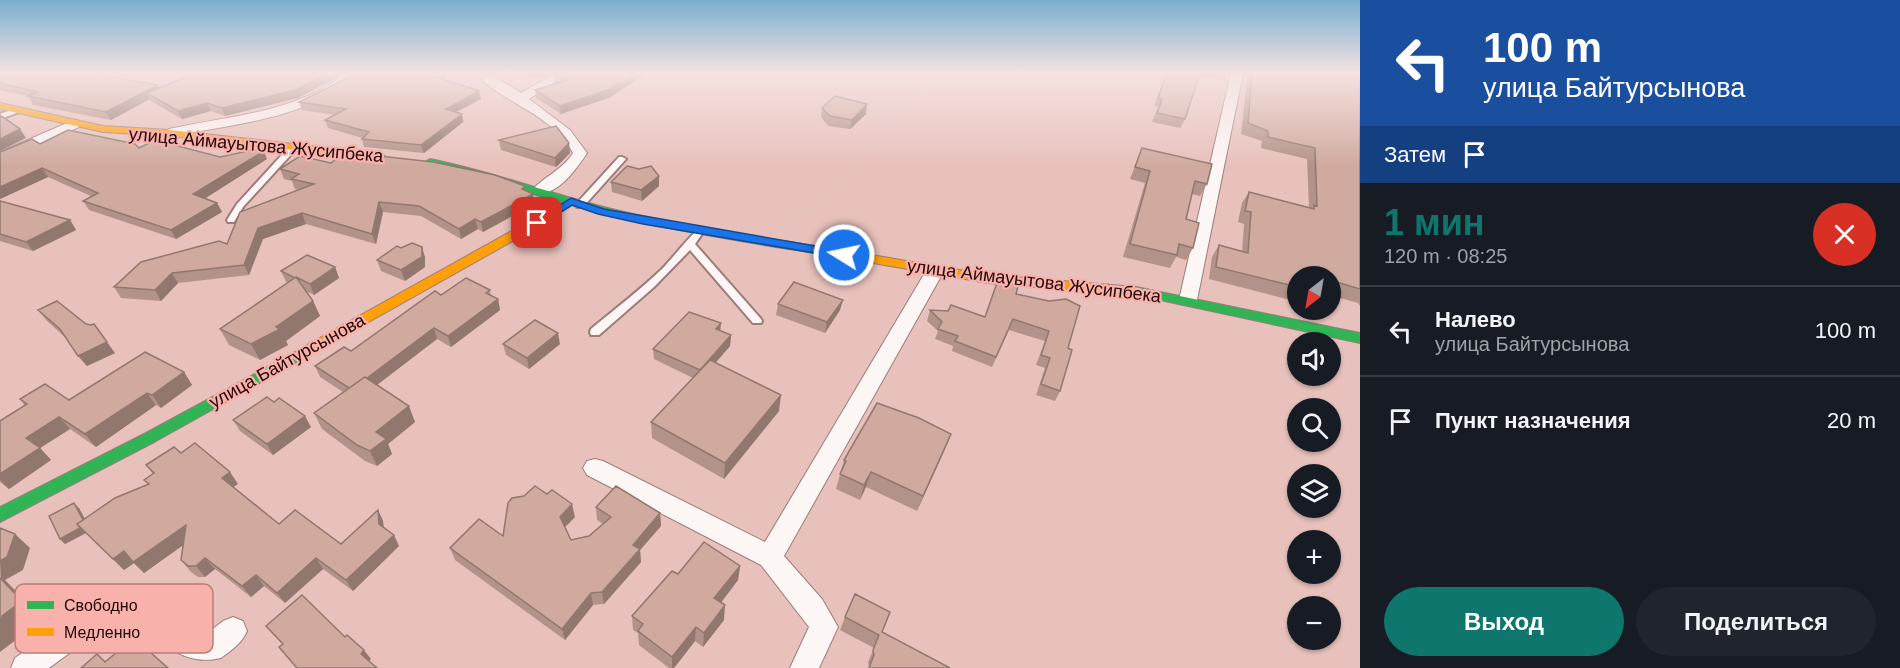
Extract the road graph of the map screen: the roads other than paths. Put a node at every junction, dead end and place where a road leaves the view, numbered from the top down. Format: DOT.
graph roads {
  1 [pos="308,104"];
  2 [pos="527,104"];
  3 [pos="1231,104"];
  4 [pos="0,106"];
  5 [pos="16,110"];
  6 [pos="0,117"];
  7 [pos="74,124"];
  8 [pos="169,133"];
  9 [pos="293,148"];
  10 [pos="0,157"];
  11 [pos="391,158"];
  12 [pos="622,159"];
  13 [pos="414,160"];
  14 [pos="541,189"];
  15 [pos="576,203"];
  16 [pos="231,220"];
  17 [pos="700,231"];
  18 [pos="691,245"];
  19 [pos="935,271"];
  20 [pos="1188,300"];
  21 [pos="757,321"];
  22 [pos="595,332"];
  23 [pos="1360,338"];
  24 [pos="595,468"];
  25 [pos="0,516"];
  26 [pos="770,557"];
  27 [pos="233,631"];
  28 [pos="213,647"];
  29 [pos="46,653"];
  30 [pos="25,668"];
  31 [pos="804,668"];
  1 -- 8 [label="street"];
  2 -- 14 [label="street"];
  3 -- 20 [label="street"];
  4 -- 5 [label="street, улица Аймауытова Жусипбека"];
  5 -- 6 [label="lane"];
  5 -- 7 [label="street, улица Аймауытова Жусипбека"];
  7 -- 8 [label="street, улица Аймауытова Жусипбека"];
  7 -- 10 [label="street"];
  8 -- 9 [label="street, улица Аймауытова Жусипбека"];
  9 -- 11 [label="street, улица Аймауытова Жусипбека"];
  9 -- 16 [label="lane"];
  12 -- 15 [label="lane"];
  13 -- 14 [label="street, улица Аймауытова Жусипбека"];
  14 -- 15 [label="street, улица Аймауытова Жусипбека"];
  15 -- 17 [label="street, улица Аймауытова Жусипбека"];
  15 -- 25 [label="street, улица Байтурсынова"];
  17 -- 18 [label="lane"];
  17 -- 19 [label="street, улица Аймауытова Жусипбека"];
  18 -- 21 [label="lane"];
  18 -- 22 [label="lane"];
  19 -- 20 [label="street, улица Аймауытова Жусипбека"];
  19 -- 26 [label="street"];
  20 -- 23 [label="street, улица Аймауытова Жусипбека"];
  24 -- 26 [label="street"];
  26 -- 31 [label="street"];
  27 -- 28 [label="street"];
  29 -- 30 [label="street"];
}
